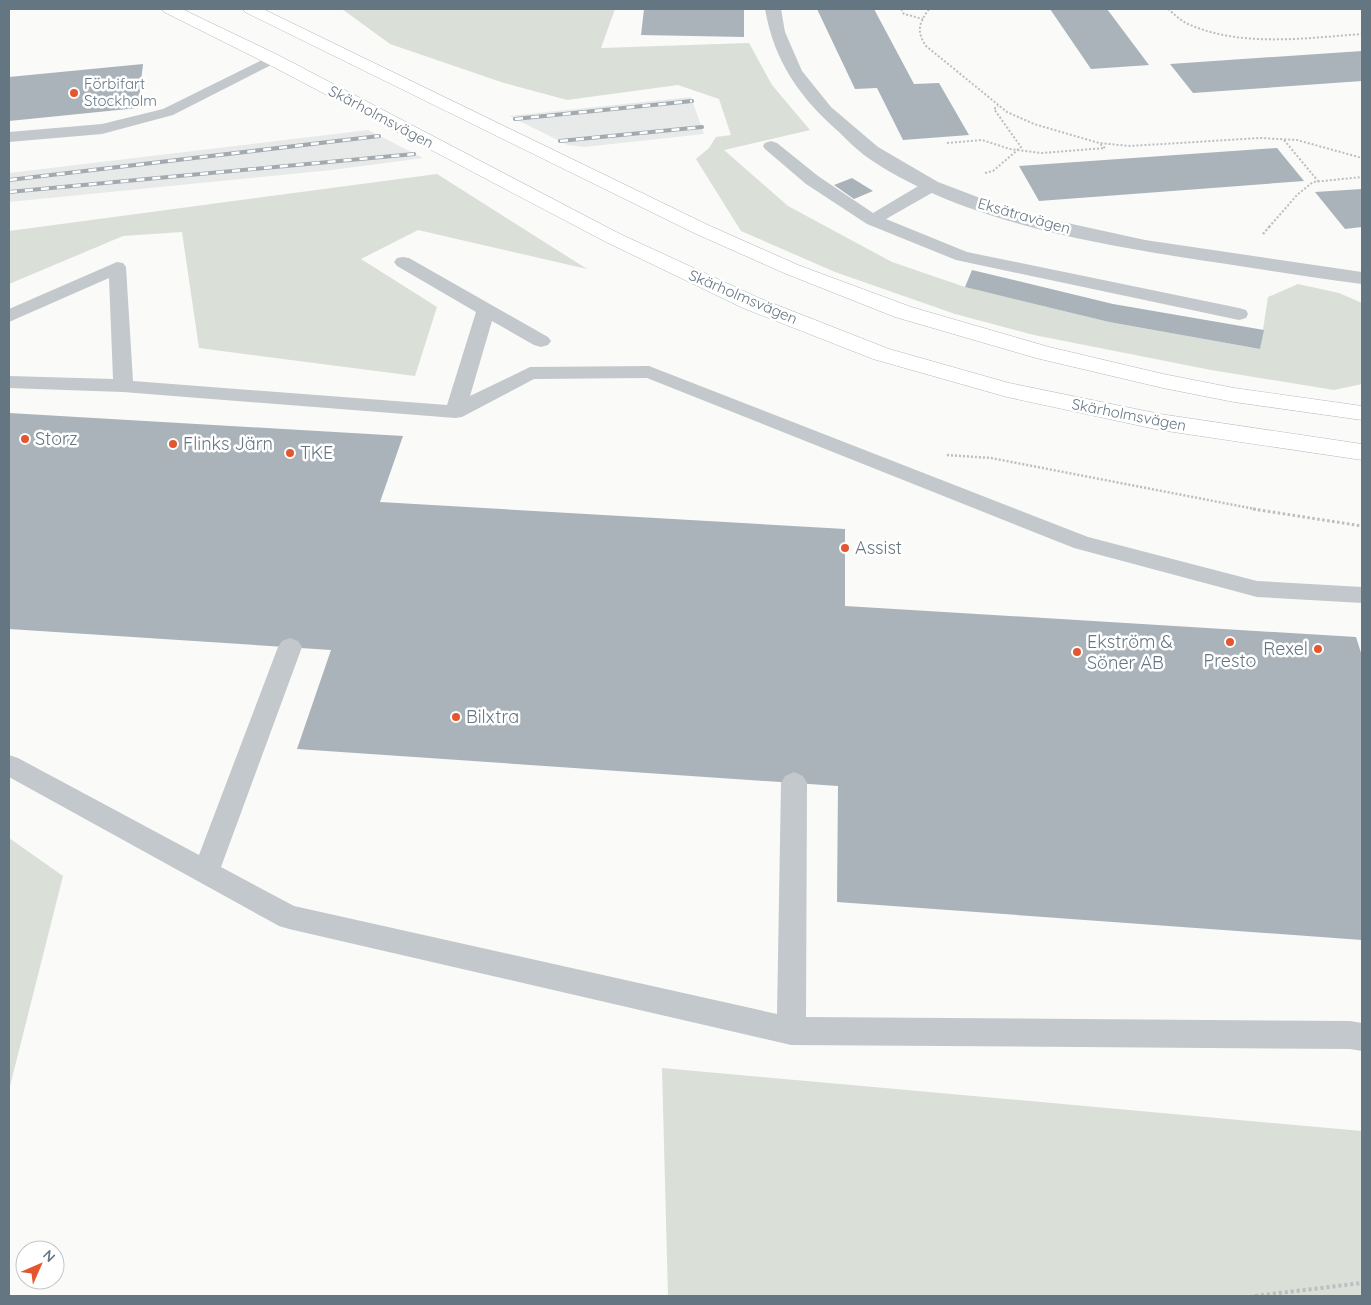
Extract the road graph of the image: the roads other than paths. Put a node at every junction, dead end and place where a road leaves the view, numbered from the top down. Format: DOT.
graph roads {
  1 [pos="170,9"];
  2 [pos="251,9"];
  3 [pos="773,9"];
  4 [pos="272,60"];
  5 [pos="9,138"];
  6 [pos="772,146"];
  7 [pos="931,186"];
  8 [pos="874,220"];
  9 [pos="404,262"];
  10 [pos="1362,278"];
  11 [pos="486,310"];
  12 [pos="1239,314"];
  13 [pos="9,316"];
  14 [pos="541,341"];
  15 [pos="9,382"];
  16 [pos="123,386"];
  17 [pos="455,412"];
  18 [pos="1362,413"];
  19 [pos="1362,452"];
  20 [pos="1362,595"];
  21 [pos="290,647"];
  22 [pos="9,765"];
  23 [pos="794,783"];
  24 [pos="206,872"];
  25 [pos="791,1031"];
  26 [pos="1362,1037"];
  1 -- 4 [label="main road, Skärholmsvägen"];
  2 -- 18 [label="main road"];
  3 -- 7 [label="street, Eksätravägen"];
  4 -- 5 [label="lane"];
  4 -- 19 [label="main road, Skärholmsvägen"];
  6 -- 8 [label="lane"];
  7 -- 8 [label="lane"];
  7 -- 10 [label="street, Eksätravägen"];
  8 -- 12 [label="lane"];
  9 -- 11 [label="lane"];
  11 -- 14 [label="lane"];
  11 -- 17 [label="lane"];
  13 -- 16 [label="lane"];
  15 -- 16 [label="lane"];
  16 -- 17 [label="lane"];
  17 -- 20 [label="lane"];
  21 -- 24 [label="lane"];
  22 -- 24 [label="lane"];
  23 -- 25 [label="lane"];
  24 -- 25 [label="lane"];
  25 -- 26 [label="lane"];
}
